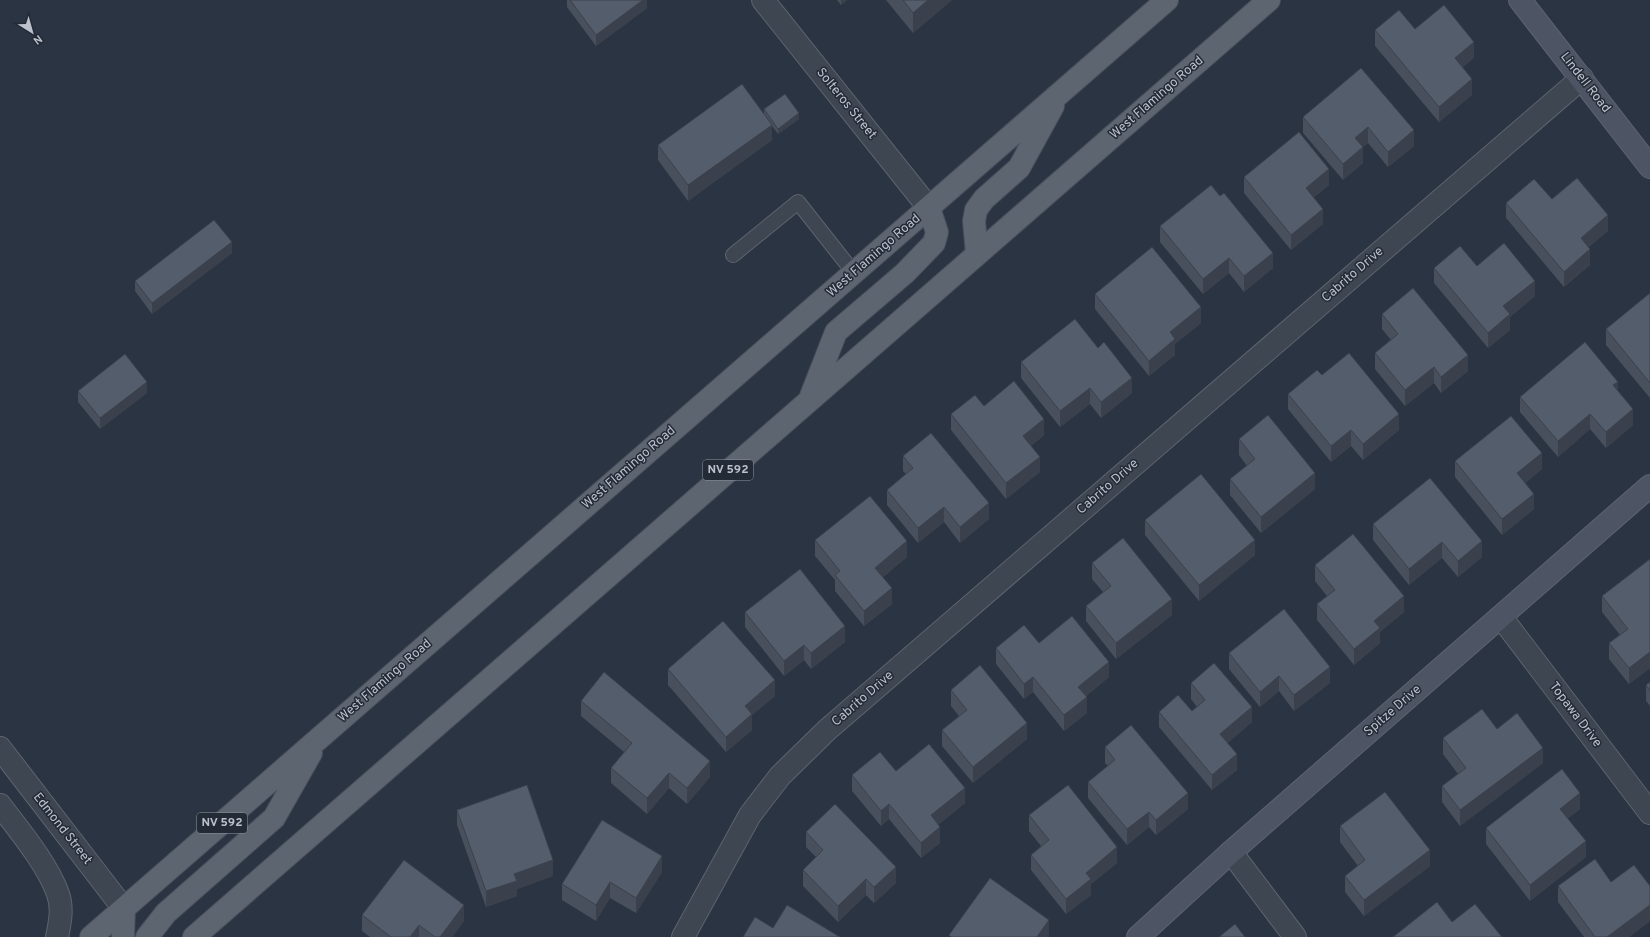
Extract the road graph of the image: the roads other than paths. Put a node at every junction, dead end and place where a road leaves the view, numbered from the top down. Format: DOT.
graph roads {
  1 [pos="763,0"];
  2 [pos="1168,0"];
  3 [pos="1269,0"];
  4 [pos="1520,0"];
  5 [pos="1582,78"];
  6 [pos="1059,94"];
  7 [pos="1650,167"];
  8 [pos="929,208"];
  9 [pos="977,254"];
  10 [pos="733,255"];
  11 [pos="854,273"];
  12 [pos="810,399"];
  13 [pos="1650,486"];
  14 [pos="1501,617"];
  15 [pos="320,738"];
  16 [pos="0,748"];
  17 [pos="0,806"];
  18 [pos="1650,813"];
  19 [pos="1232,852"];
  20 [pos="124,909"];
  21 [pos="57,937"];
  22 [pos="91,937"];
  23 [pos="123,937"];
  24 [pos="147,937"];
  25 [pos="194,937"];
  26 [pos="683,937"];
  27 [pos="1138,937"];
  28 [pos="1295,937"];
  1 -- 8 [label="street, Solteros Street"];
  2 -- 6 [label="main road, West Flamingo Road / NV 592"];
  3 -- 9 [label="main road, West Flamingo Road / NV 592"];
  4 -- 5 [label="street, Lindell Road"];
  5 -- 7 [label="street, Lindell Road"];
  5 -- 26 [label="street, Cabrito Drive"];
  6 -- 8 [label="main road, West Flamingo Road / NV 592"];
  6 -- 9 [label="main road"];
  8 -- 11 [label="main road, West Flamingo Road / NV 592"];
  8 -- 12 [label="main road"];
  9 -- 12 [label="main road, West Flamingo Road / NV 592"];
  10 -- 11 [label="lane"];
  11 -- 15 [label="main road, West Flamingo Road / NV 592"];
  12 -- 25 [label="main road, West Flamingo Road / NV 592"];
  13 -- 14 [label="street, Spitze Drive"];
  14 -- 18 [label="street, Topawa Drive"];
  14 -- 19 [label="street, Spitze Drive"];
  15 -- 20 [label="main road, West Flamingo Road / NV 592"];
  15 -- 24 [label="main road"];
  16 -- 20 [label="street, Edmond Street"];
  17 -- 21 [label="street"];
  19 -- 27 [label="street, Spitze Drive"];
  19 -- 28 [label="street"];
  20 -- 22 [label="main road, West Flamingo Road / NV 592"];
  20 -- 23 [label="main road"];
}
